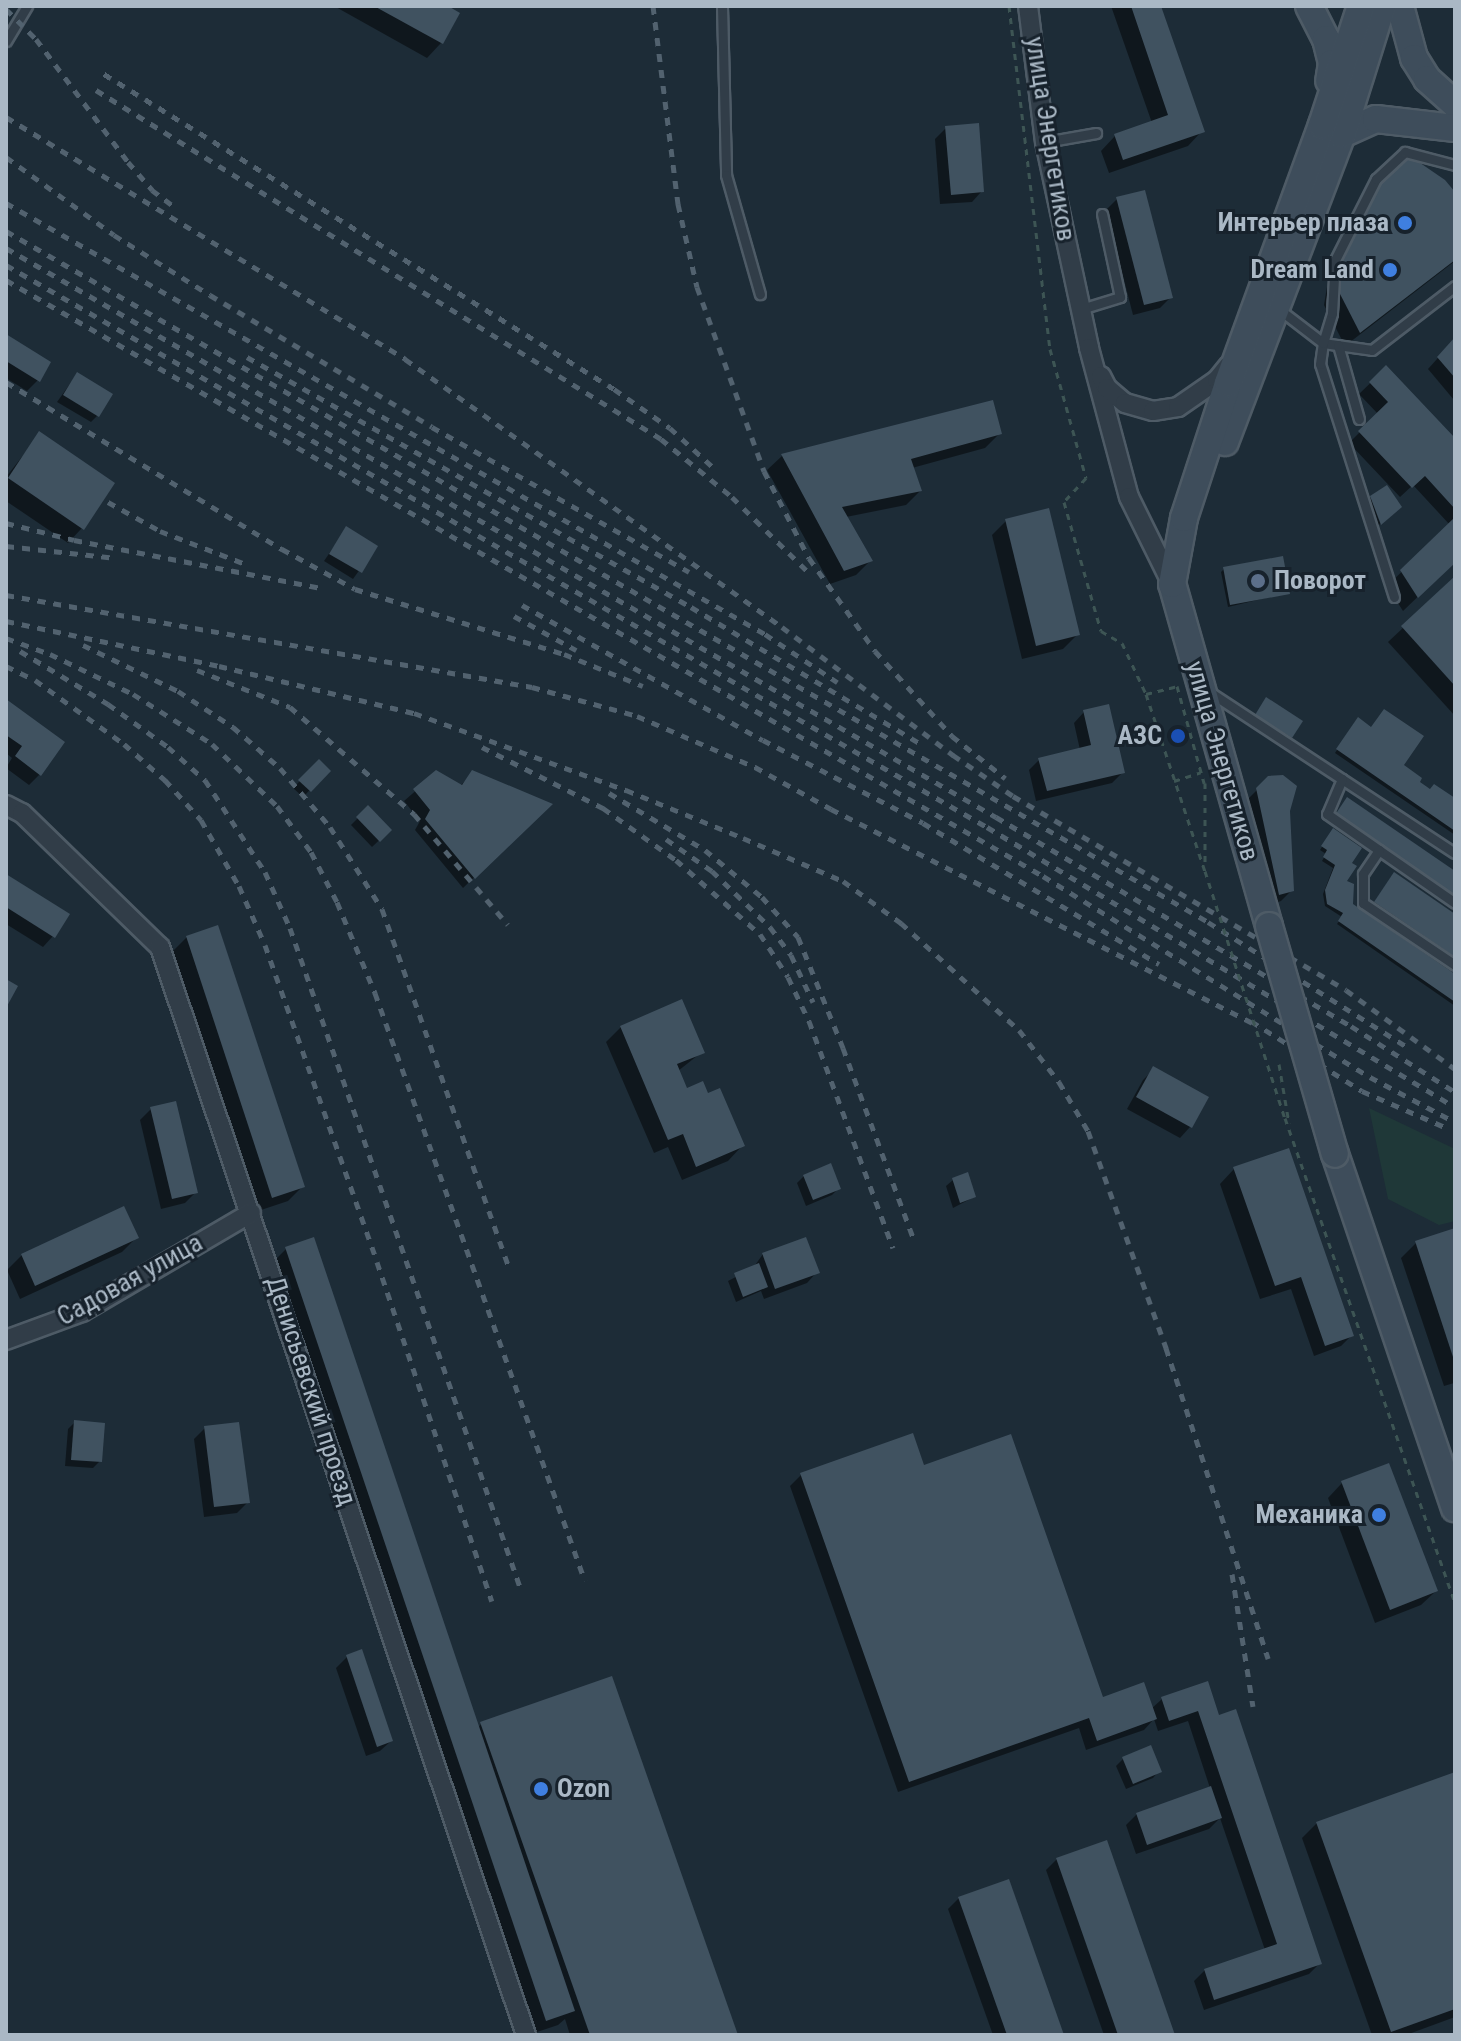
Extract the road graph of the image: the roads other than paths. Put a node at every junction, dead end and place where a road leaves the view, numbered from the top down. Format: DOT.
graph roads {
  1 [pos="27,6"];
  2 [pos="722,6"];
  3 [pos="1028,6"];
  4 [pos="1309,6"];
  5 [pos="1361,6"];
  6 [pos="1382,6"];
  7 [pos="1400,6"];
  8 [pos="6,41"];
  9 [pos="1455,104"];
  10 [pos="1455,128"];
  11 [pos="1332,129"];
  12 [pos="1096,133"];
  13 [pos="1045,142"];
  14 [pos="1455,165"];
  15 [pos="1102,214"];
  16 [pos="1455,286"];
  17 [pos="760,294"];
  18 [pos="1269,303"];
  19 [pos="1081,309"];
  20 [pos="1323,343"];
  21 [pos="1338,345"];
  22 [pos="1089,348"];
  23 [pos="1242,348"];
  24 [pos="1359,419"];
  25 [pos="1172,584"];
  26 [pos="1394,597"];
  27 [pos="1199,684"];
  28 [pos="1342,779"];
  29 [pos="6,805"];
  30 [pos="1379,850"];
  31 [pos="1455,853"];
  32 [pos="1455,903"];
  33 [pos="1455,965"];
  34 [pos="251,1213"];
  35 [pos="6,1340"];
  36 [pos="1455,1508"];
  37 [pos="526,2035"];
  1 -- 8 [label="lane"];
  2 -- 17 [label="lane"];
  3 -- 13 [label="street, улица Энергетиков"];
  4 -- 11 [label="main road"];
  5 -- 11 [label="main road"];
  6 -- 11 [label="main road"];
  7 -- 9 [label="main road"];
  10 -- 11 [label="main road"];
  11 -- 18 [label="main road"];
  12 -- 13 [label="lane"];
  13 -- 19 [label="street, улица Энергетиков"];
  14 -- 20 [label="lane"];
  15 -- 19 [label="lane"];
  16 -- 21 [label="lane"];
  18 -- 20 [label="lane"];
  18 -- 23 [label="main road"];
  18 -- 25 [label="main road"];
  19 -- 22 [label="street, улица Энергетиков"];
  20 -- 21 [label="lane"];
  20 -- 26 [label="lane"];
  21 -- 24 [label="lane"];
  22 -- 23 [label="street"];
  22 -- 25 [label="street, улица Энергетиков"];
  23 -- 25 [label="main road"];
  25 -- 27 [label="main road, улица Энергетиков"];
  27 -- 28 [label="lane"];
  27 -- 36 [label="main road, улица Энергетиков, bridge"];
  28 -- 30 [label="lane"];
  28 -- 31 [label="lane"];
  29 -- 34 [label="street, Денисьевский проезд"];
  30 -- 32 [label="lane"];
  30 -- 33 [label="lane"];
  34 -- 35 [label="street, Садовая улица"];
  34 -- 37 [label="street, Денисьевский проезд"];
}
